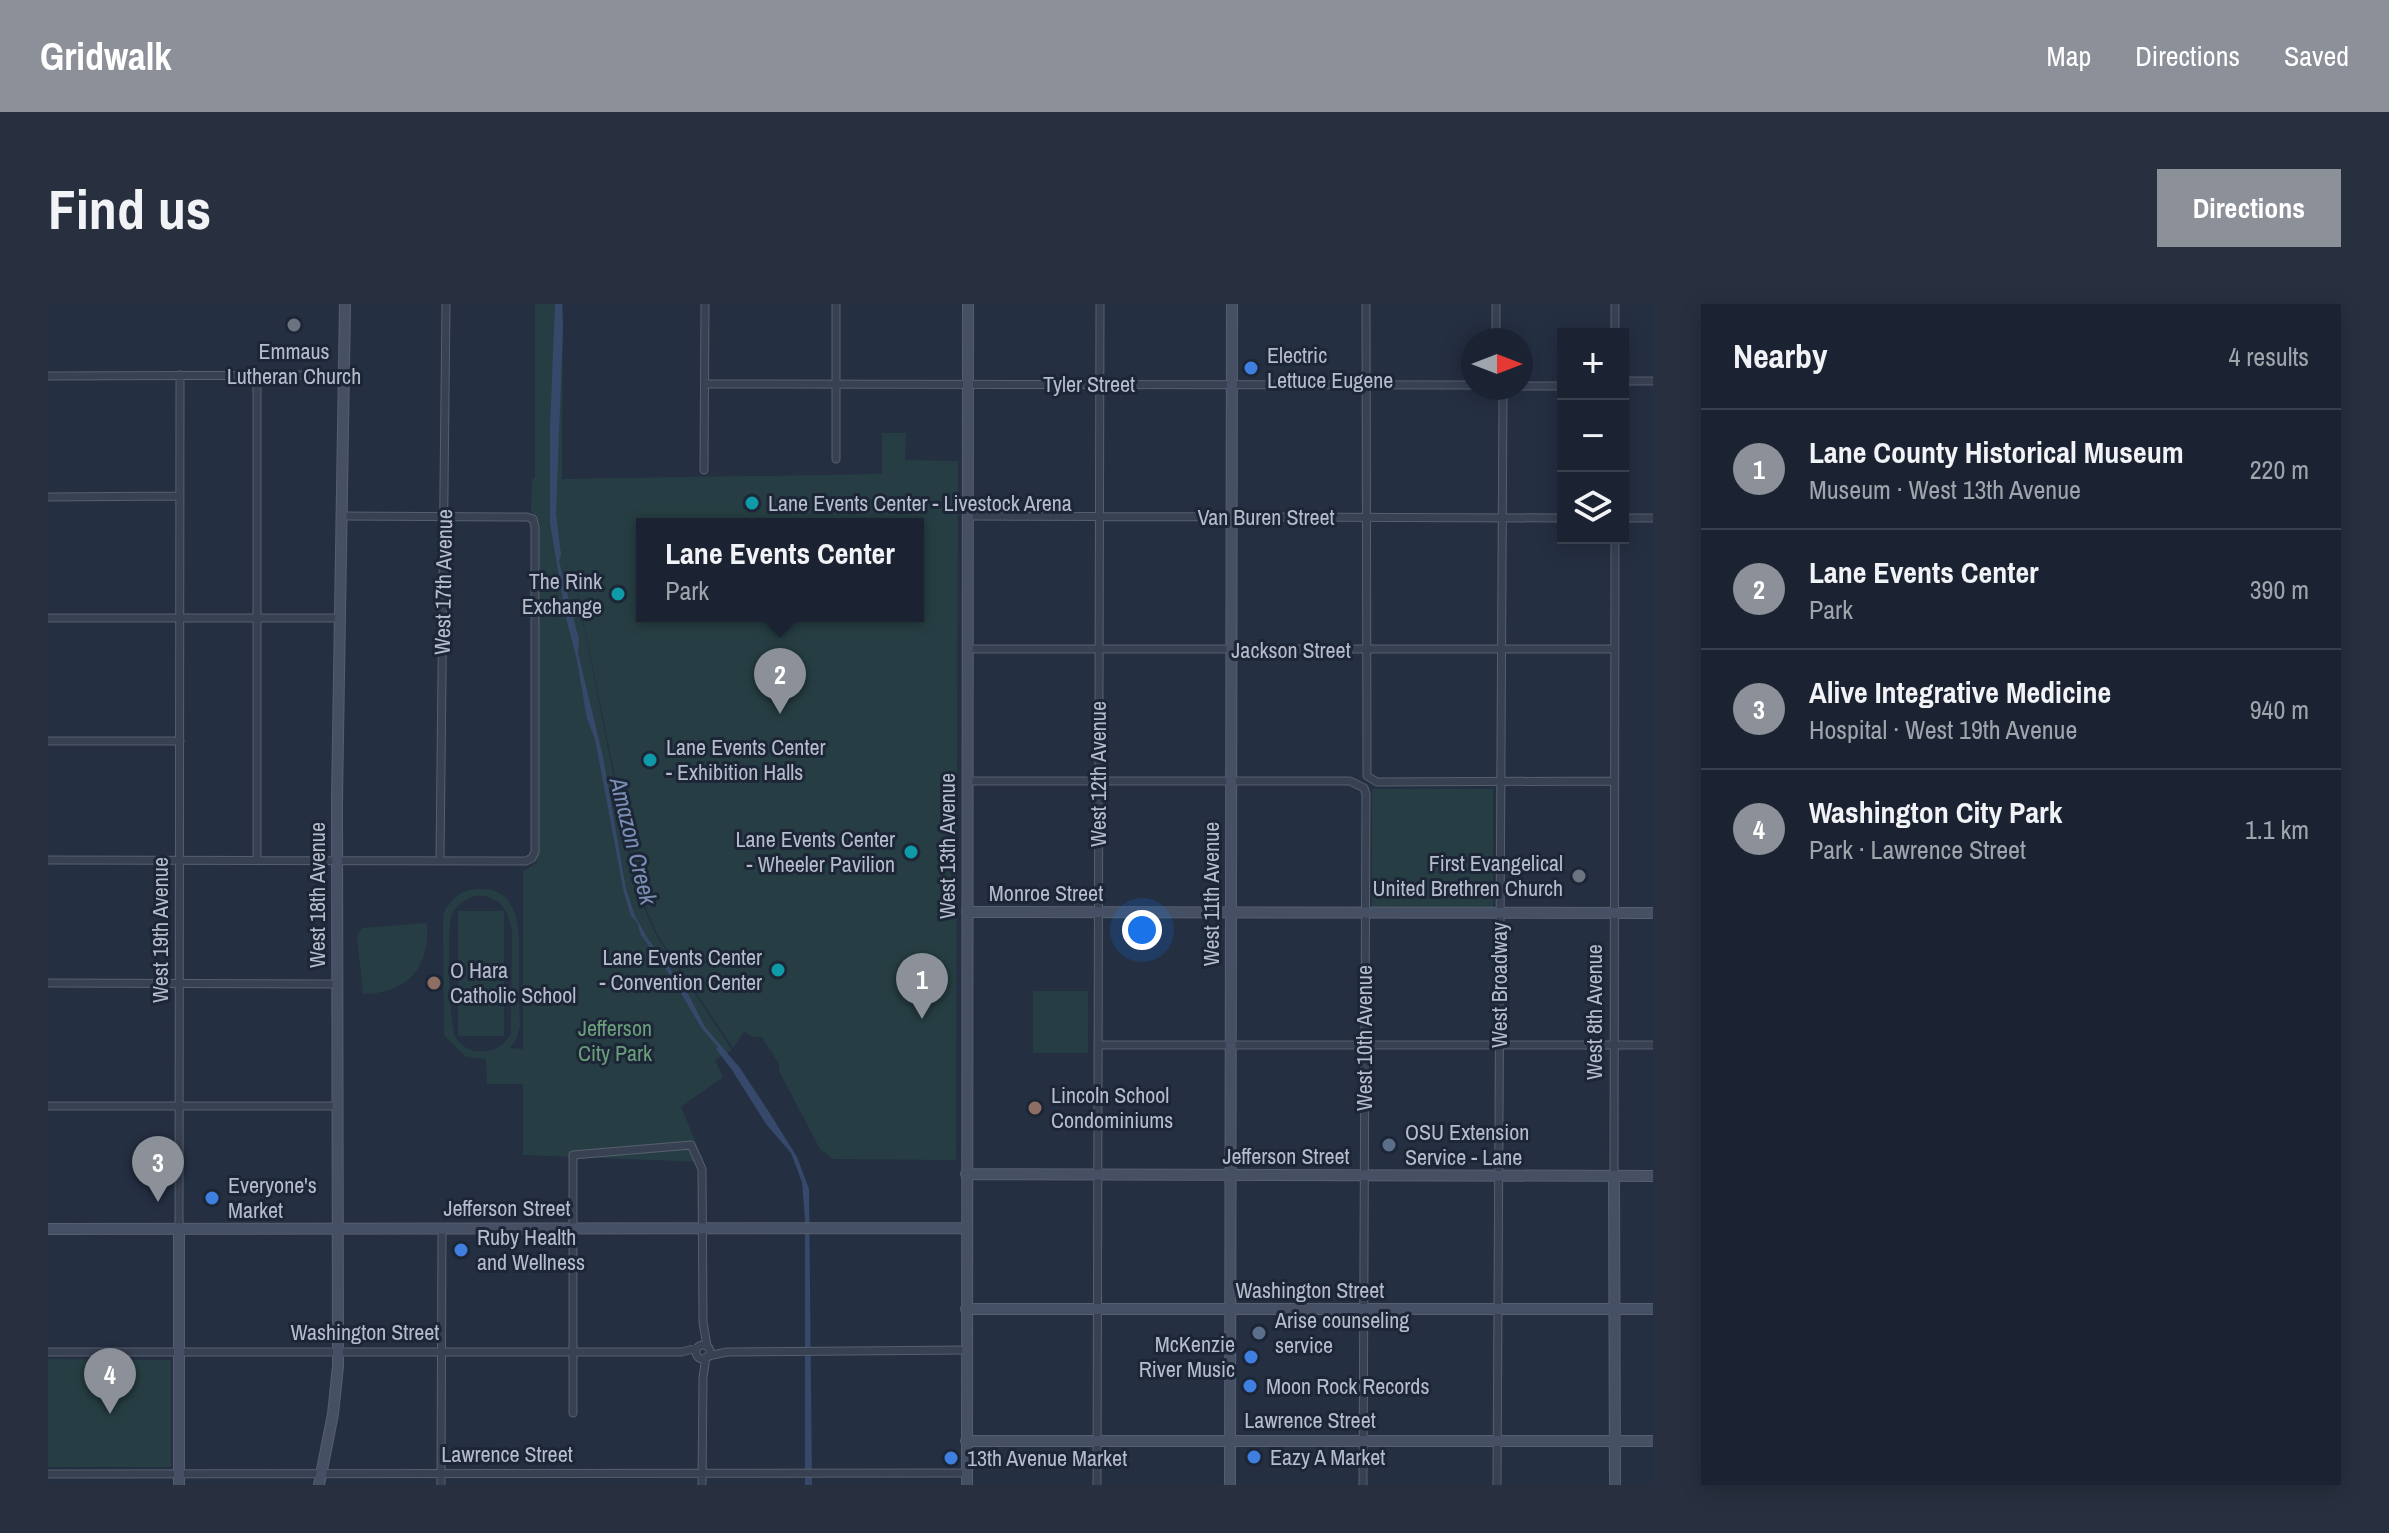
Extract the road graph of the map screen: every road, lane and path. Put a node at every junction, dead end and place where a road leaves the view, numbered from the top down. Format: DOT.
graph roads {
  1 [pos="345,304"];
  2 [pos="446,304"];
  3 [pos="705,304"];
  4 [pos="836,304"];
  5 [pos="968,304"];
  6 [pos="1100,304"];
  7 [pos="1232,304"];
  8 [pos="1366,304"];
  9 [pos="1496,304"];
  10 [pos="1615,304"];
  11 [pos="1496,328"];
  12 [pos="1615,328"];
  13 [pos="180,375"];
  14 [pos="257,375"];
  15 [pos="345,375"];
  16 [pos="48,376"];
  17 [pos="1629,381"];
  18 [pos="1653,381"];
  19 [pos="705,384"];
  20 [pos="1100,384"];
  21 [pos="836,385"];
  22 [pos="968,385"];
  23 [pos="1232,385"];
  24 [pos="1366,385"];
  25 [pos="1461,385"];
  26 [pos="1533,386"];
  27 [pos="1557,386"];
  28 [pos="1503,400"];
  29 [pos="836,459"];
  30 [pos="704,470"];
  31 [pos="180,496"];
  32 [pos="48,497"];
  33 [pos="341,516"];
  34 [pos="444,516"];
  35 [pos="968,516"];
  36 [pos="1232,517"];
  37 [pos="1365,517"];
  38 [pos="1099,518"];
  39 [pos="1502,518"];
  40 [pos="1557,518"];
  41 [pos="1629,518"];
  42 [pos="1653,518"];
  43 [pos="1615,544"];
  44 [pos="48,618"];
  45 [pos="180,618"];
  46 [pos="257,618"];
  47 [pos="340,618"];
  48 [pos="968,649"];
  49 [pos="1099,649"];
  50 [pos="1231,649"];
  51 [pos="1501,649"];
  52 [pos="1614,649"];
  53 [pos="1365,650"];
  54 [pos="48,741"];
  55 [pos="180,741"];
  56 [pos="968,781"];
  57 [pos="1098,781"];
  58 [pos="1231,781"];
  59 [pos="1613,781"];
  60 [pos="1500,782"];
  61 [pos="48,860"];
  62 [pos="440,860"];
  63 [pos="180,861"];
  64 [pos="257,861"];
  65 [pos="337,861"];
  66 [pos="967,912"];
  67 [pos="1098,913"];
  68 [pos="1231,913"];
  69 [pos="1364,913"];
  70 [pos="1614,913"];
  71 [pos="1653,913"];
  72 [pos="1500,914"];
  73 [pos="48,983"];
  74 [pos="180,983"];
  75 [pos="338,984"];
  76 [pos="1231,1044"];
  77 [pos="1098,1045"];
  78 [pos="1364,1045"];
  79 [pos="1499,1045"];
  80 [pos="1653,1045"];
  81 [pos="1615,1046"];
  82 [pos="48,1106"];
  83 [pos="180,1106"];
  84 [pos="338,1106"];
  85 [pos="966,1174"];
  86 [pos="1098,1175"];
  87 [pos="1230,1176"];
  88 [pos="1363,1176"];
  89 [pos="1499,1176"];
  90 [pos="1614,1176"];
  91 [pos="1653,1176"];
  92 [pos="573,1227"];
  93 [pos="179,1228"];
  94 [pos="338,1228"];
  95 [pos="442,1228"];
  96 [pos="702,1228"];
  97 [pos="966,1228"];
  98 [pos="48,1229"];
  99 [pos="966,1309"];
  100 [pos="1230,1309"];
  101 [pos="1615,1309"];
  102 [pos="1653,1309"];
  103 [pos="1097,1310"];
  104 [pos="1364,1310"];
  105 [pos="1498,1310"];
  106 [pos="966,1350"];
  107 [pos="48,1352"];
  108 [pos="179,1352"];
  109 [pos="338,1352"];
  110 [pos="442,1352"];
  111 [pos="573,1352"];
  112 [pos="703,1352"];
  113 [pos="573,1413"];
  114 [pos="1097,1440"];
  115 [pos="1230,1440"];
  116 [pos="1364,1440"];
  117 [pos="1497,1440"];
  118 [pos="1615,1440"];
  119 [pos="966,1441"];
  120 [pos="1653,1441"];
  121 [pos="48,1474"];
  122 [pos="441,1474"];
  123 [pos="572,1474"];
  124 [pos="702,1474"];
  125 [pos="967,1479"];
  126 [pos="179,1480"];
  127 [pos="320,1480"];
  128 [pos="441,1485"];
  129 [pos="572,1485"];
  130 [pos="702,1485"];
  131 [pos="1097,1485"];
  132 [pos="1230,1485"];
  133 [pos="1363,1485"];
  134 [pos="1497,1485"];
  135 [pos="1615,1485"];
  1 -- 15 [label="main road, West 18th Avenue"];
  2 -- 34 [label="street, West 17th Avenue"];
  3 -- 19 [label="street"];
  4 -- 21 [label="street"];
  5 -- 22 [label="main road, West 13th Avenue"];
  6 -- 20 [label="street, West 12th Avenue"];
  7 -- 23 [label="main road, West 11th Avenue"];
  8 -- 24 [label="street"];
  9 -- 11 [label="street"];
  10 -- 12 [label="street"];
  13 -- 14 [label="street"];
  13 -- 16 [label="street"];
  13 -- 31 [label="street, West 19th Avenue"];
  14 -- 15 [label="street"];
  14 -- 46 [label="street"];
  15 -- 33 [label="main road, West 18th Avenue"];
  17 -- 18 [label="street"];
  19 -- 21 [label="street, Tyler Street"];
  19 -- 30 [label="street"];
  20 -- 22 [label="street, Tyler Street"];
  20 -- 23 [label="street, Tyler Street"];
  20 -- 38 [label="street, West 12th Avenue"];
  21 -- 22 [label="street, Tyler Street"];
  21 -- 29 [label="street"];
  22 -- 35 [label="main road, West 13th Avenue"];
  23 -- 24 [label="street, Tyler Street"];
  23 -- 36 [label="main road, West 11th Avenue"];
  24 -- 25 [label="street, Tyler Street"];
  24 -- 37 [label="street"];
  26 -- 27 [label="street"];
  28 -- 39 [label="street, West Broadway"];
  31 -- 32 [label="street"];
  31 -- 45 [label="street, West 19th Avenue"];
  33 -- 34 [label="street"];
  33 -- 47 [label="main road, West 18th Avenue"];
  34 -- 62 [label="street, West 17th Avenue"];
  34 -- 62 [label="street"];
  35 -- 38 [label="street, Van Buren Street"];
  35 -- 48 [label="main road, West 13th Avenue"];
  36 -- 37 [label="street, Van Buren Street"];
  36 -- 38 [label="street, Van Buren Street"];
  36 -- 50 [label="main road, West 11th Avenue"];
  37 -- 39 [label="street, Van Buren Street"];
  37 -- 53 [label="street"];
  38 -- 49 [label="street, West 12th Avenue"];
  39 -- 40 [label="street, Van Buren Street"];
  39 -- 51 [label="street, West Broadway"];
  41 -- 42 [label="street"];
  43 -- 52 [label="street, West 8th Avenue"];
  44 -- 45 [label="street"];
  45 -- 46 [label="street"];
  45 -- 55 [label="street, West 19th Avenue"];
  46 -- 47 [label="street"];
  46 -- 64 [label="street"];
  47 -- 65 [label="main road, West 18th Avenue"];
  48 -- 49 [label="street, Jackson Street"];
  48 -- 56 [label="main road, West 13th Avenue"];
  49 -- 50 [label="street, Jackson Street"];
  49 -- 57 [label="street, West 12th Avenue"];
  50 -- 53 [label="street, Jackson Street"];
  50 -- 58 [label="main road, West 11th Avenue"];
  51 -- 52 [label="street, Jackson Street"];
  51 -- 53 [label="street, Jackson Street"];
  51 -- 60 [label="street, West Broadway"];
  52 -- 59 [label="street, West 8th Avenue"];
  53 -- 60 [label="street"];
  54 -- 55 [label="street"];
  55 -- 63 [label="street, West 19th Avenue"];
  56 -- 57 [label="street"];
  56 -- 66 [label="main road, West 13th Avenue"];
  57 -- 58 [label="street"];
  57 -- 67 [label="street, West 12th Avenue"];
  58 -- 68 [label="main road, West 11th Avenue"];
  58 -- 69 [label="street, West 10th Avenue"];
  59 -- 60 [label="street"];
  59 -- 70 [label="street, West 8th Avenue"];
  60 -- 72 [label="street, West Broadway"];
  61 -- 63 [label="street"];
  62 -- 65 [label="street"];
  63 -- 64 [label="street"];
  63 -- 74 [label="street, West 19th Avenue"];
  64 -- 65 [label="street"];
  65 -- 75 [label="main road, West 18th Avenue"];
  66 -- 67 [label="main road, Monroe Street"];
  66 -- 85 [label="main road, West 13th Avenue"];
  67 -- 68 [label="main road, Monroe Street"];
  67 -- 77 [label="street, West 12th Avenue"];
  68 -- 69 [label="main road, Monroe Street"];
  68 -- 76 [label="main road, West 11th Avenue"];
  69 -- 72 [label="main road, Monroe Street"];
  69 -- 78 [label="street, West 10th Avenue"];
  70 -- 71 [label="main road, Monroe Street"];
  70 -- 72 [label="main road, Monroe Street"];
  70 -- 81 [label="street, West 8th Avenue"];
  72 -- 79 [label="street, West Broadway"];
  73 -- 74 [label="street"];
  74 -- 75 [label="street"];
  74 -- 83 [label="street, West 19th Avenue"];
  75 -- 84 [label="main road, West 18th Avenue"];
  76 -- 77 [label="street"];
  76 -- 78 [label="street"];
  76 -- 87 [label="main road, West 11th Avenue"];
  77 -- 86 [label="street, West 12th Avenue"];
  78 -- 79 [label="street"];
  78 -- 88 [label="street, West 10th Avenue"];
  79 -- 81 [label="street"];
  79 -- 89 [label="street, West Broadway"];
  80 -- 81 [label="street"];
  81 -- 90 [label="street, West 8th Avenue"];
  82 -- 83 [label="street"];
  83 -- 84 [label="street"];
  83 -- 93 [label="street, West 19th Avenue"];
  84 -- 94 [label="main road, West 18th Avenue"];
  85 -- 86 [label="main road, Jefferson Street"];
  85 -- 97 [label="main road, West 13th Avenue"];
  86 -- 87 [label="main road, Jefferson Street"];
  86 -- 103 [label="street, West 12th Avenue"];
  87 -- 88 [label="main road, Jefferson Street"];
  87 -- 100 [label="main road, West 11th Avenue"];
  88 -- 89 [label="main road, Jefferson Street"];
  88 -- 104 [label="street, West 10th Avenue"];
  89 -- 90 [label="main road, Jefferson Street"];
  89 -- 105 [label="street, West Broadway"];
  90 -- 91 [label="main road, Jefferson Street"];
  90 -- 101 [label="main road, West 8th Avenue"];
  92 -- 95 [label="main road, Jefferson Street"];
  92 -- 96 [label="main road, Jefferson Street"];
  92 -- 96 [label="street"];
  92 -- 111 [label="street"];
  93 -- 94 [label="main road, Jefferson Street"];
  93 -- 98 [label="main road, Jefferson Street"];
  93 -- 108 [label="main road, West 19th Avenue"];
  94 -- 95 [label="main road, Jefferson Street"];
  94 -- 109 [label="main road, West 18th Avenue"];
  95 -- 110 [label="street"];
  96 -- 97 [label="main road, Jefferson Street"];
  96 -- 112 [label="street"];
  97 -- 99 [label="main road, West 13th Avenue"];
  99 -- 103 [label="main road, Washington Street"];
  99 -- 106 [label="main road, West 13th Avenue"];
  100 -- 103 [label="main road, Washington Street"];
  100 -- 104 [label="main road, Washington Street"];
  100 -- 115 [label="main road, West 11th Avenue"];
  101 -- 102 [label="main road, Washington Street"];
  101 -- 105 [label="main road, Washington Street"];
  101 -- 118 [label="main road, West 8th Avenue"];
  103 -- 114 [label="street, West 12th Avenue"];
  104 -- 105 [label="main road, Washington Street"];
  104 -- 116 [label="street, West 10th Avenue"];
  105 -- 117 [label="street, West Broadway"];
  106 -- 112 [label="street, Washington Street"];
  106 -- 119 [label="main road, West 13th Avenue"];
  107 -- 108 [label="street, Washington Street"];
  108 -- 109 [label="street, Washington Street"];
  108 -- 126 [label="main road, West 19th Avenue"];
  109 -- 110 [label="street, Washington Street"];
  109 -- 127 [label="main road, West 18th Avenue"];
  110 -- 111 [label="street, Washington Street"];
  110 -- 122 [label="street"];
  111 -- 112 [label="street, Washington Street"];
  111 -- 113 [label="street"];
  112 -- 124 [label="street"];
  114 -- 115 [label="main road, Lawrence Street"];
  114 -- 119 [label="main road, Lawrence Street"];
  114 -- 131 [label="street, West 12th Avenue"];
  115 -- 116 [label="main road, Lawrence Street"];
  115 -- 132 [label="main road, West 11th Avenue"];
  116 -- 117 [label="main road, Lawrence Street"];
  116 -- 133 [label="street, West 10th Avenue"];
  117 -- 118 [label="main road, Lawrence Street"];
  117 -- 134 [label="street, West Broadway"];
  118 -- 120 [label="main road, Lawrence Street"];
  118 -- 135 [label="main road, West 8th Avenue"];
  119 -- 125 [label="main road, West 13th Avenue"];
  121 -- 126 [label="street, Lawrence Street"];
  122 -- 123 [label="street, Lawrence Street"];
  122 -- 127 [label="street, Lawrence Street"];
  122 -- 128 [label="street"];
  123 -- 124 [label="street, Lawrence Street"];
  123 -- 129 [label="street"];
  124 -- 125 [label="street, Lawrence Street"];
  124 -- 130 [label="street"];
  126 -- 127 [label="street, Lawrence Street"];
}
